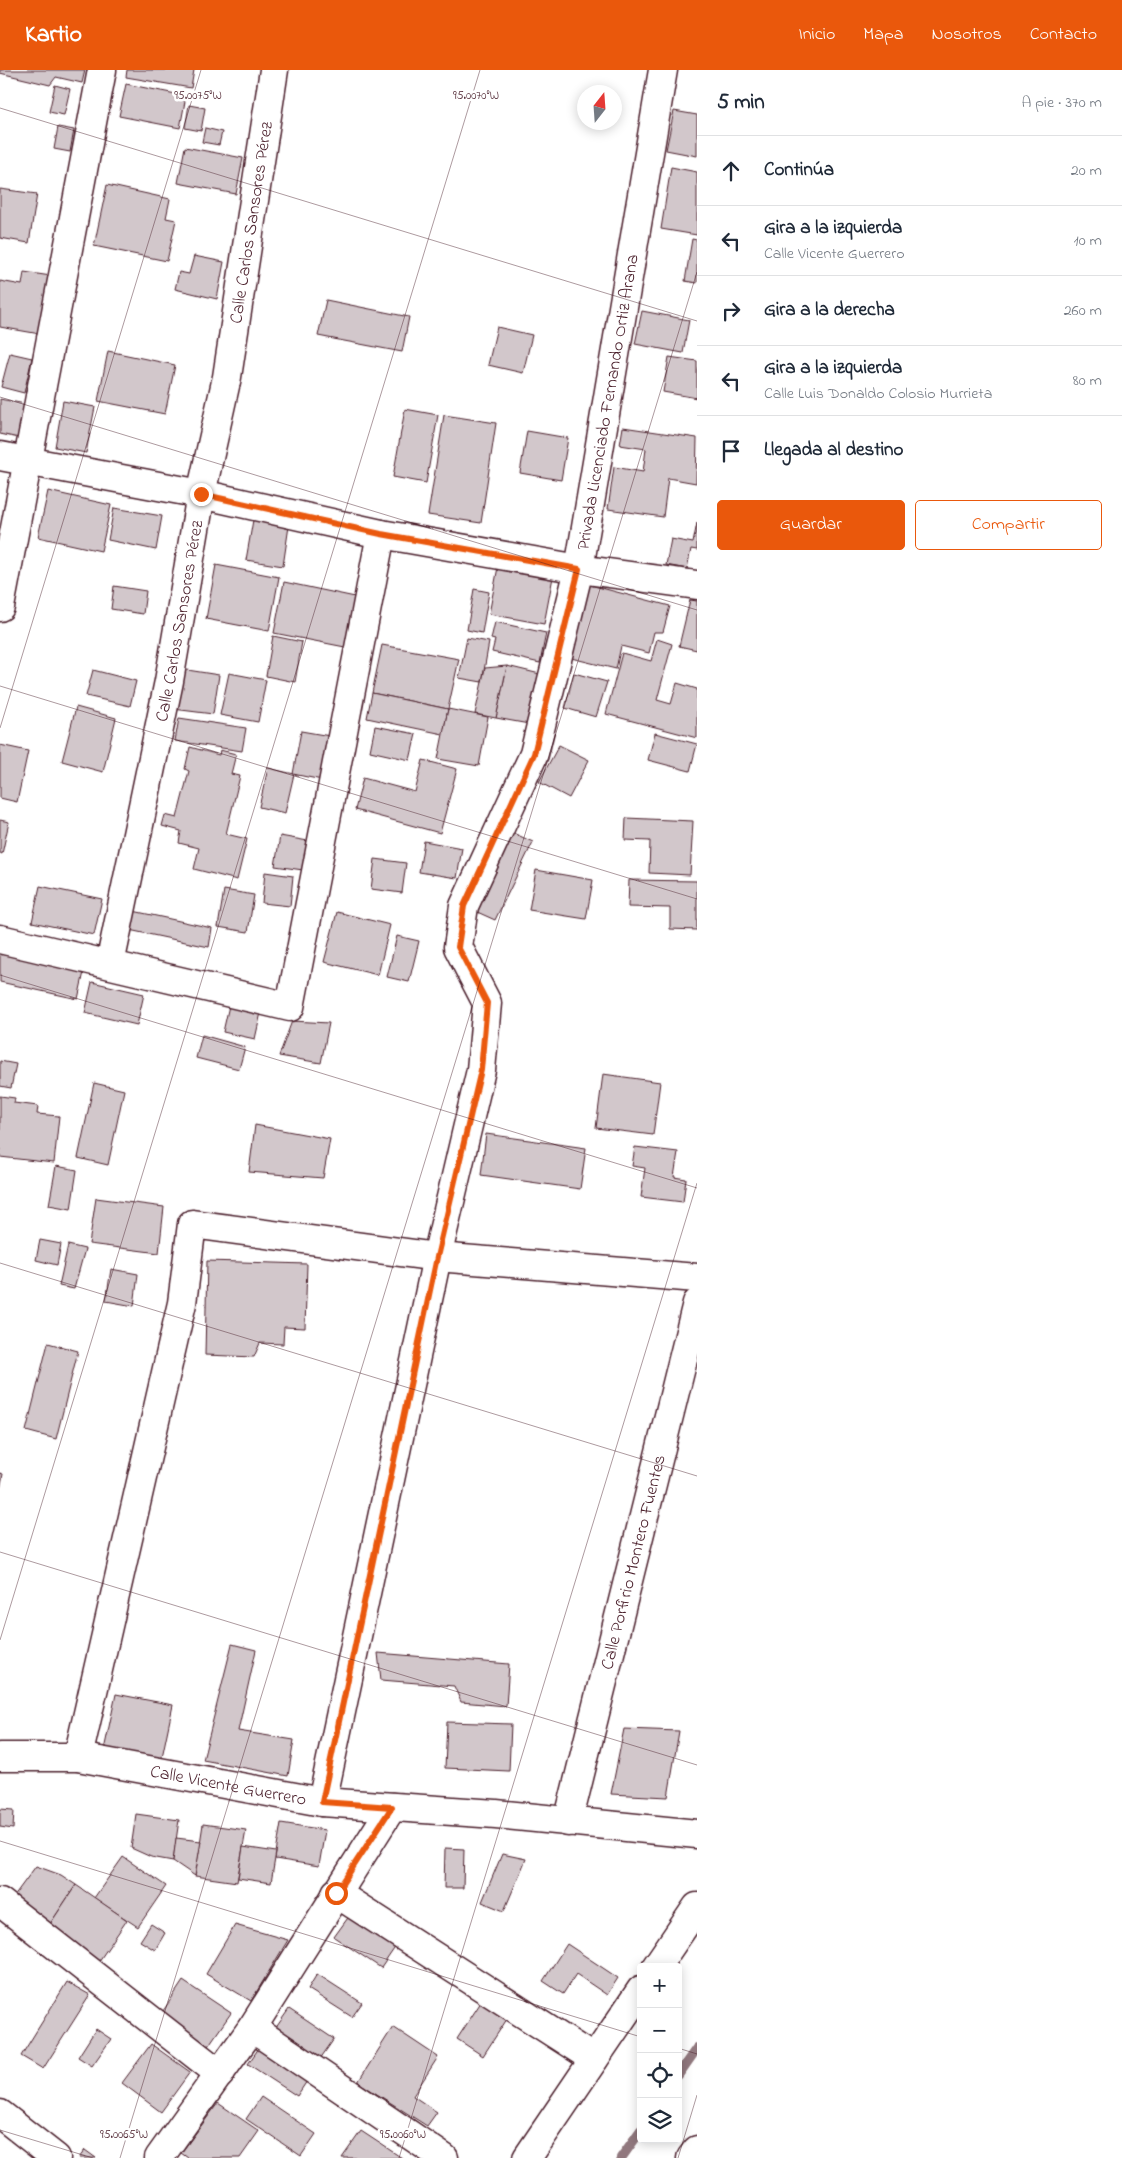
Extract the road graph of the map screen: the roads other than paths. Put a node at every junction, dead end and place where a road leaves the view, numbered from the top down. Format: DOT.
graph roads {
  1 [pos="102,70"];
  2 [pos="274,70"];
  3 [pos="664,70"];
  4 [pos="0,456"];
  5 [pos="27,462"];
  6 [pos="201,494"];
  7 [pos="381,534"];
  8 [pos="579,569"];
  9 [pos="697,585"];
  10 [pos="0,607"];
  11 [pos="0,939"];
  12 [pos="110,964"];
  13 [pos="437,1257"];
  14 [pos="697,1278"];
  15 [pos="697,1303"];
  16 [pos="0,1757"];
  17 [pos="78,1757"];
  18 [pos="322,1802"];
  19 [pos="392,1807"];
  20 [pos="568,1822"];
  21 [pos="697,1834"];
  22 [pos="336,1893"];
  23 [pos="0,1902"];
  24 [pos="697,1907"];
  25 [pos="659,1963"];
  26 [pos="637,1996"];
  27 [pos="252,2028"];
  28 [pos="594,2059"];
  29 [pos="220,2074"];
  30 [pos="0,2114"];
  31 [pos="697,2150"];
  32 [pos="164,2156"];
  33 [pos="56,2158"];
  34 [pos="444,2158"];
  35 [pos="527,2158"];
  36 [pos="691,2158"];
  1 -- 5 [label="street"];
  2 -- 6 [label="street, Calle Carlos Sansores Pérez"];
  3 -- 8 [label="street, Privada Licenciado Fernando Ortiz Arana"];
  4 -- 5 [label="street"];
  5 -- 6 [label="street"];
  5 -- 10 [label="street"];
  6 -- 7 [label="street"];
  6 -- 12 [label="street, Calle Carlos Sansores Pérez"];
  7 -- 8 [label="street"];
  7 -- 12 [label="street"];
  8 -- 9 [label="street"];
  8 -- 13 [label="street, Privada Licenciado Fernando Ortiz Arana"];
  11 -- 12 [label="street"];
  13 -- 14 [label="street"];
  13 -- 17 [label="street"];
  13 -- 18 [label="street, Privada Licenciado Fernando Ortiz Arana"];
  15 -- 20 [label="street, Calle Porfirio Montero Fuentes"];
  16 -- 17 [label="street, Calle Vicente Guerrero"];
  17 -- 18 [label="street, Calle Vicente Guerrero"];
  18 -- 19 [label="street, Calle Vicente Guerrero"];
  19 -- 20 [label="street, Calle Vicente Guerrero"];
  19 -- 22 [label="street"];
  20 -- 21 [label="street, Calle Vicente Guerrero"];
  22 -- 27 [label="street"];
  22 -- 28 [label="street"];
  23 -- 29 [label="street"];
  24 -- 25 [label="street"];
  26 -- 28 [label="street"];
  27 -- 29 [label="street"];
  27 -- 34 [label="street"];
  28 -- 35 [label="street"];
  29 -- 32 [label="street"];
  30 -- 33 [label="street"];
  31 -- 36 [label="street"];
}
